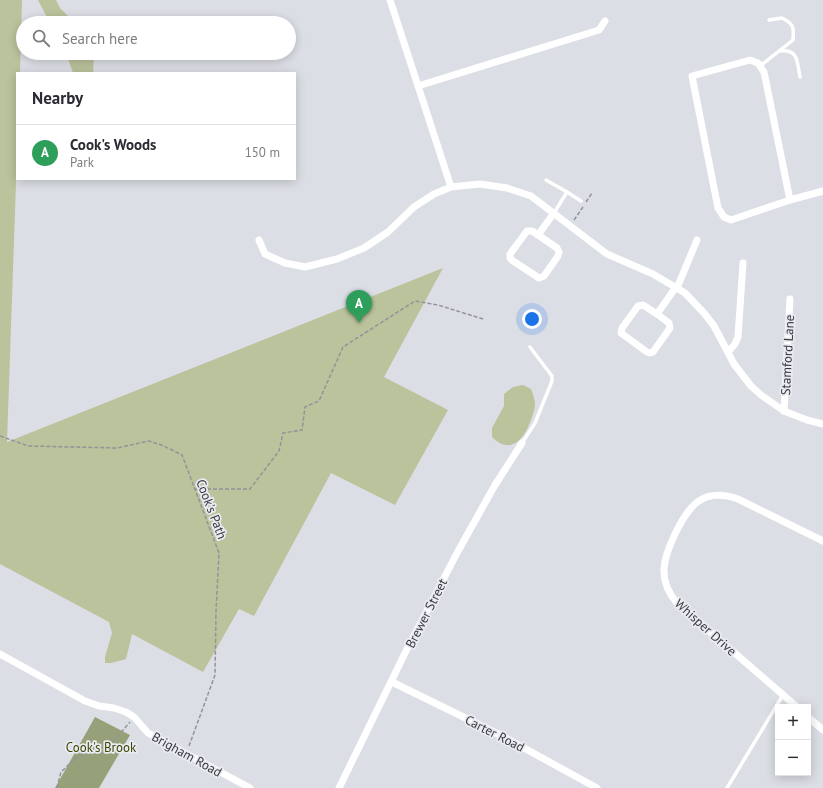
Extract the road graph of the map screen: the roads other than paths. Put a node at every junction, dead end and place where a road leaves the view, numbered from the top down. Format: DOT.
graph roads {
  1 [pos="390,0"];
  2 [pos="605,20"];
  3 [pos="769,20"];
  4 [pos="779,51"];
  5 [pos="760,66"];
  6 [pos="800,77"];
  7 [pos="418,86"];
  8 [pos="546,180"];
  9 [pos="451,187"];
  10 [pos="823,191"];
  11 [pos="567,192"];
  12 [pos="790,200"];
  13 [pos="581,201"];
  14 [pos="554,213"];
  15 [pos="538,234"];
  16 [pos="259,240"];
  17 [pos="697,240"];
  18 [pos="743,263"];
  19 [pos="677,288"];
  20 [pos="790,299"];
  21 [pos="657,314"];
  22 [pos="530,347"];
  23 [pos="728,352"];
  24 [pos="784,411"];
  25 [pos="823,424"];
  26 [pos="522,444"];
  27 [pos="823,541"];
  28 [pos="0,654"];
  29 [pos="392,682"];
  30 [pos="783,695"];
  31 [pos="794,704"];
  32 [pos="811,720"];
  33 [pos="823,730"];
  34 [pos="250,788"];
  35 [pos="339,788"];
  36 [pos="597,788"];
  37 [pos="727,788"];
  1 -- 7 [label="street"];
  2 -- 7 [label="street"];
  3 -- 4 [label="lane"];
  4 -- 5 [label="lane"];
  4 -- 6 [label="lane"];
  5 -- 12 [label="street"];
  5 -- 12 [label="street"];
  7 -- 9 [label="street"];
  8 -- 11 [label="lane"];
  9 -- 14 [label="street"];
  9 -- 16 [label="street"];
  10 -- 12 [label="street"];
  11 -- 13 [label="lane"];
  11 -- 14 [label="lane"];
  14 -- 15 [label="street"];
  14 -- 19 [label="street"];
  15 -- 15 [label="street"];
  17 -- 19 [label="street"];
  18 -- 23 [label="street"];
  19 -- 21 [label="street"];
  19 -- 23 [label="street"];
  20 -- 24 [label="street, Stamford Lane"];
  21 -- 21 [label="street"];
  22 -- 26 [label="lane"];
  23 -- 24 [label="street"];
  24 -- 25 [label="street"];
  26 -- 29 [label="street, Brewer Street"];
  27 -- 30 [label="street, Whisper Drive"];
  28 -- 34 [label="street, Brigham Road"];
  29 -- 35 [label="street, Brewer Street"];
  29 -- 36 [label="street, Carter Road"];
  30 -- 31 [label="street, Whisper Drive"];
  30 -- 37 [label="lane"];
  32 -- 33 [label="street"];
}
